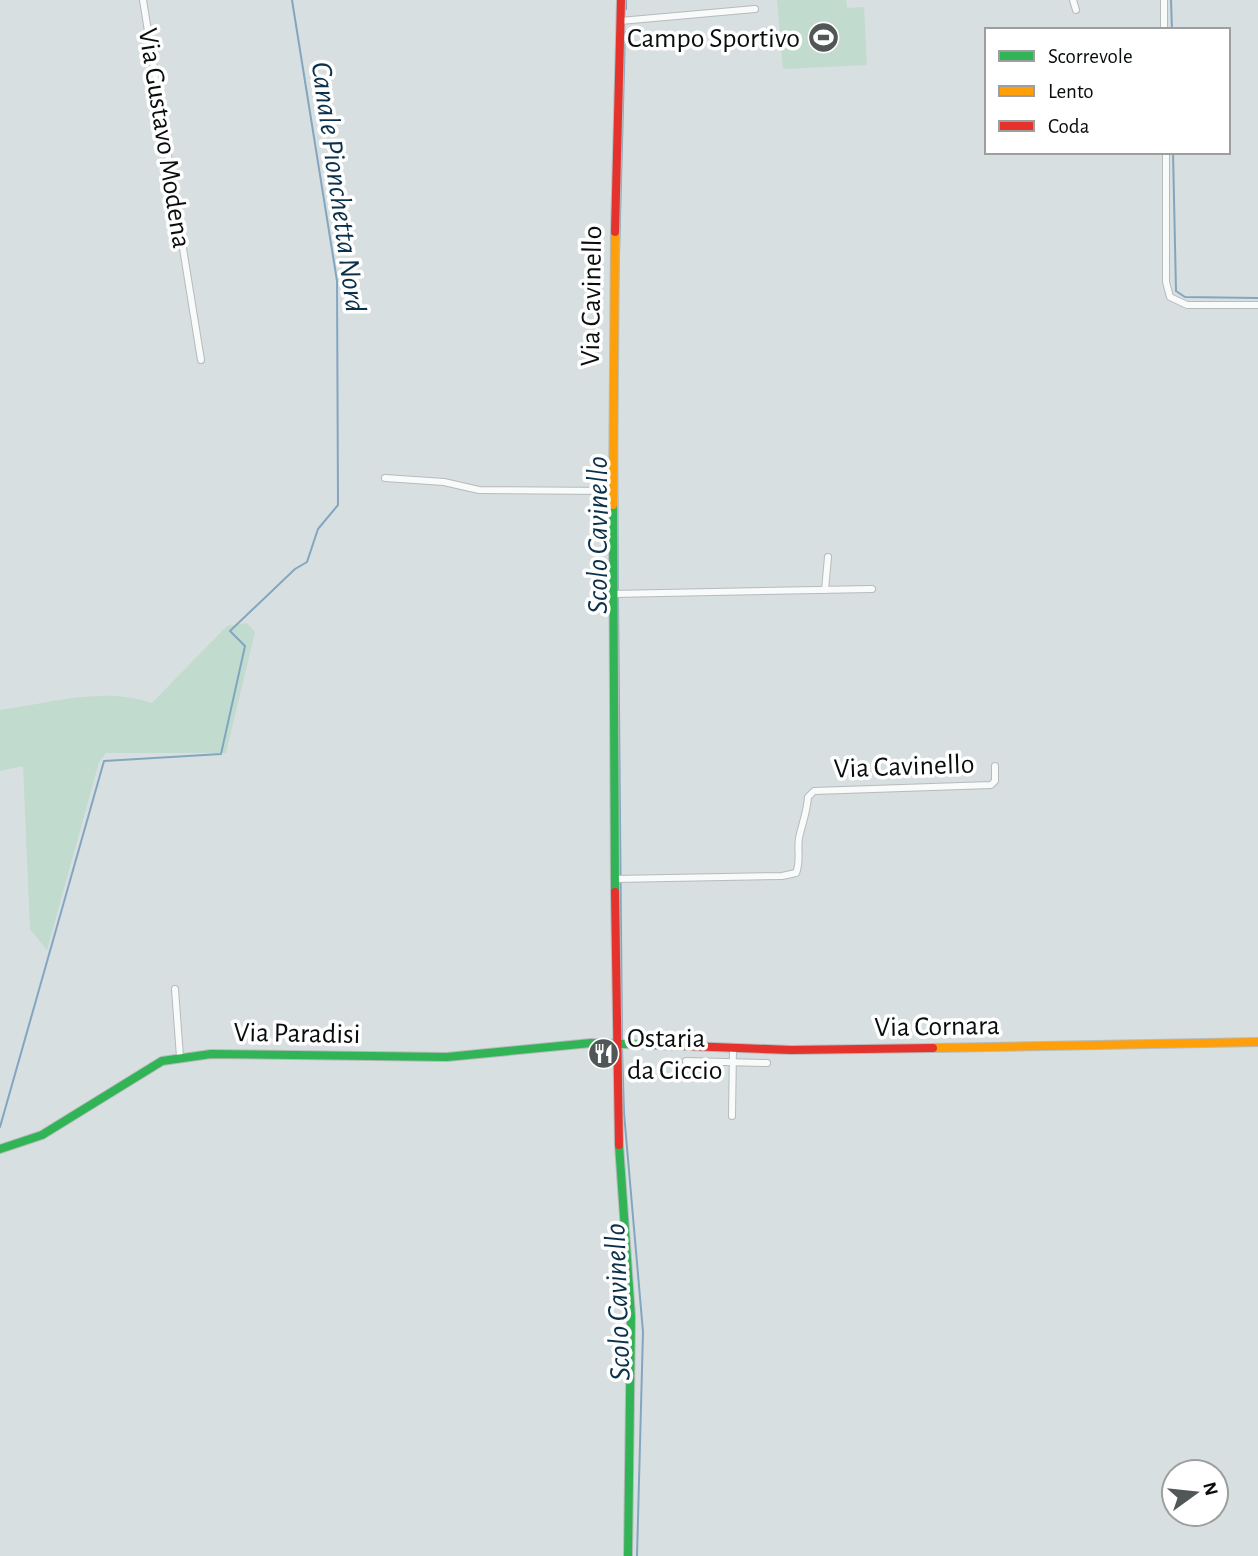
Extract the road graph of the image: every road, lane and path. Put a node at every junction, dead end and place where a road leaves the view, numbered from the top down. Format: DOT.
graph roads {
  1 [pos="143,0"];
  2 [pos="621,0"];
  3 [pos="1073,0"];
  4 [pos="1164,0"];
  5 [pos="755,9"];
  6 [pos="1076,10"];
  7 [pos="620,21"];
  8 [pos="1164,28"];
  9 [pos="1166,154"];
  10 [pos="1258,305"];
  11 [pos="201,360"];
  12 [pos="385,478"];
  13 [pos="612,491"];
  14 [pos="828,557"];
  15 [pos="872,589"];
  16 [pos="825,590"];
  17 [pos="617,594"];
  18 [pos="995,766"];
  19 [pos="618,879"];
  20 [pos="175,989"];
  21 [pos="1258,1042"];
  22 [pos="616,1043"];
  23 [pos="733,1048"];
  24 [pos="180,1057"];
  25 [pos="686,1061"];
  26 [pos="733,1062"];
  27 [pos="767,1063"];
  28 [pos="732,1116"];
  29 [pos="0,1149"];
  30 [pos="628,1556"];
  1 -- 11 [label="street, Via Gustavo Modena"];
  2 -- 7 [label="street, Via Cavinello"];
  3 -- 6 [label="street"];
  4 -- 8 [label="street"];
  5 -- 7 [label="street"];
  7 -- 13 [label="street, Via Cavinello"];
  9 -- 10 [label="street"];
  12 -- 13 [label="street"];
  13 -- 17 [label="street, Via Cavinello"];
  14 -- 16 [label="street"];
  15 -- 16 [label="street"];
  16 -- 17 [label="street"];
  17 -- 19 [label="street, Via Cavinello"];
  18 -- 19 [label="street, Via Cavinello"];
  19 -- 22 [label="street, Via Cavinello"];
  20 -- 24 [label="street"];
  21 -- 23 [label="street, Via Cornara"];
  22 -- 23 [label="street, Via Cornara"];
  22 -- 24 [label="street, Via Paradisi"];
  22 -- 30 [label="street, Via Cavinello"];
  23 -- 26 [label="street"];
  24 -- 29 [label="street, Via Paradisi"];
  25 -- 26 [label="street"];
  26 -- 27 [label="street"];
  26 -- 28 [label="street"];
}
